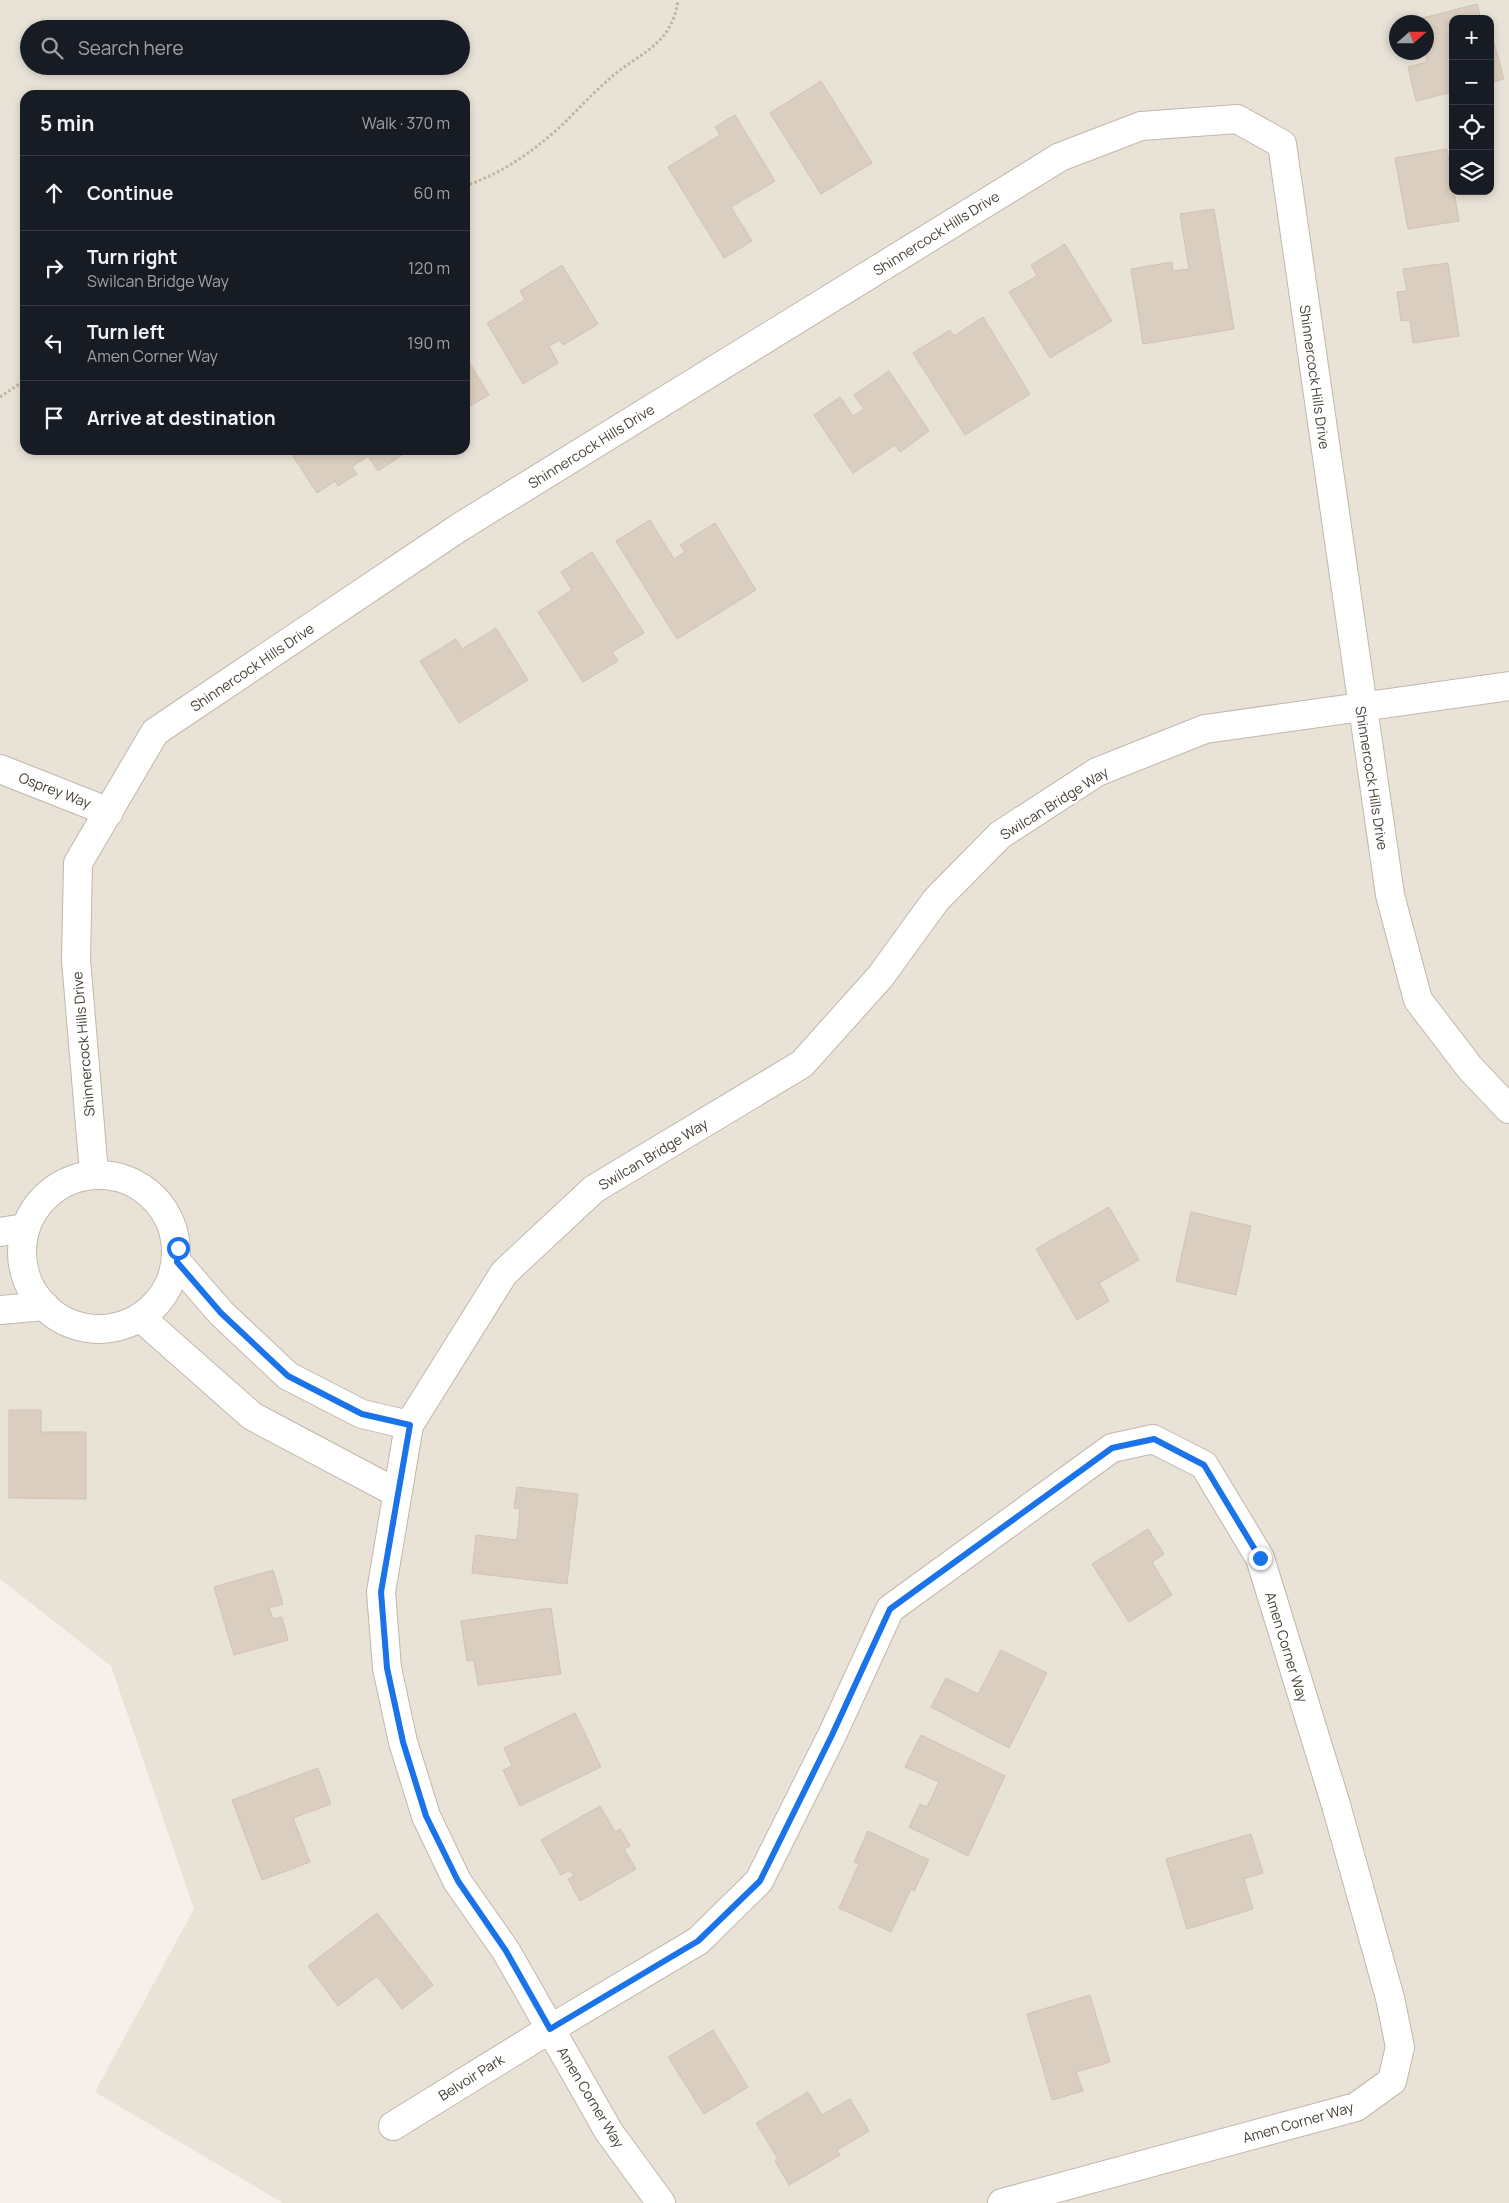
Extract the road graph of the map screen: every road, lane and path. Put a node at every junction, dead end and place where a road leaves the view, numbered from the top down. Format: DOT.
graph roads {
  1 [pos="678,0"];
  2 [pos="470,184"];
  3 [pos="20,383"];
  4 [pos="0,397"];
  5 [pos="1509,686"];
  6 [pos="1361,705"];
  7 [pos="0,769"];
  8 [pos="109,812"];
  9 [pos="1509,1110"];
  10 [pos="94,1173"];
  11 [pos="12,1230"];
  12 [pos="177,1262"];
  13 [pos="45,1306"];
  14 [pos="0,1310"];
  15 [pos="140,1317"];
  16 [pos="410,1425"];
  17 [pos="397,1492"];
  18 [pos="550,2029"];
  19 [pos="393,2126"];
  20 [pos="661,2203"];
  21 [pos="1002,2203"];
  1 -- 2 [label="path"];
  3 -- 4 [label="path"];
  5 -- 6 [label="street, Swilcan Bridge Way"];
  6 -- 8 [label="street, Shinnercock Hills Drive"];
  6 -- 9 [label="street, Shinnercock Hills Drive"];
  6 -- 16 [label="street, Swilcan Bridge Way"];
  7 -- 8 [label="street, Osprey Way"];
  8 -- 10 [label="street, Shinnercock Hills Drive"];
  10 -- 11 [label="street"];
  10 -- 12 [label="street"];
  11 -- 13 [label="street"];
  12 -- 15 [label="street"];
  12 -- 16 [label="street"];
  13 -- 14 [label="street"];
  13 -- 15 [label="street"];
  15 -- 17 [label="street"];
  16 -- 17 [label="street, Swilcan Bridge Way"];
  17 -- 18 [label="street, Swilcan Bridge Way"];
  18 -- 19 [label="street, Belvoir Park"];
  18 -- 20 [label="street, Amen Corner Way"];
  18 -- 21 [label="street, Amen Corner Way"];
}
